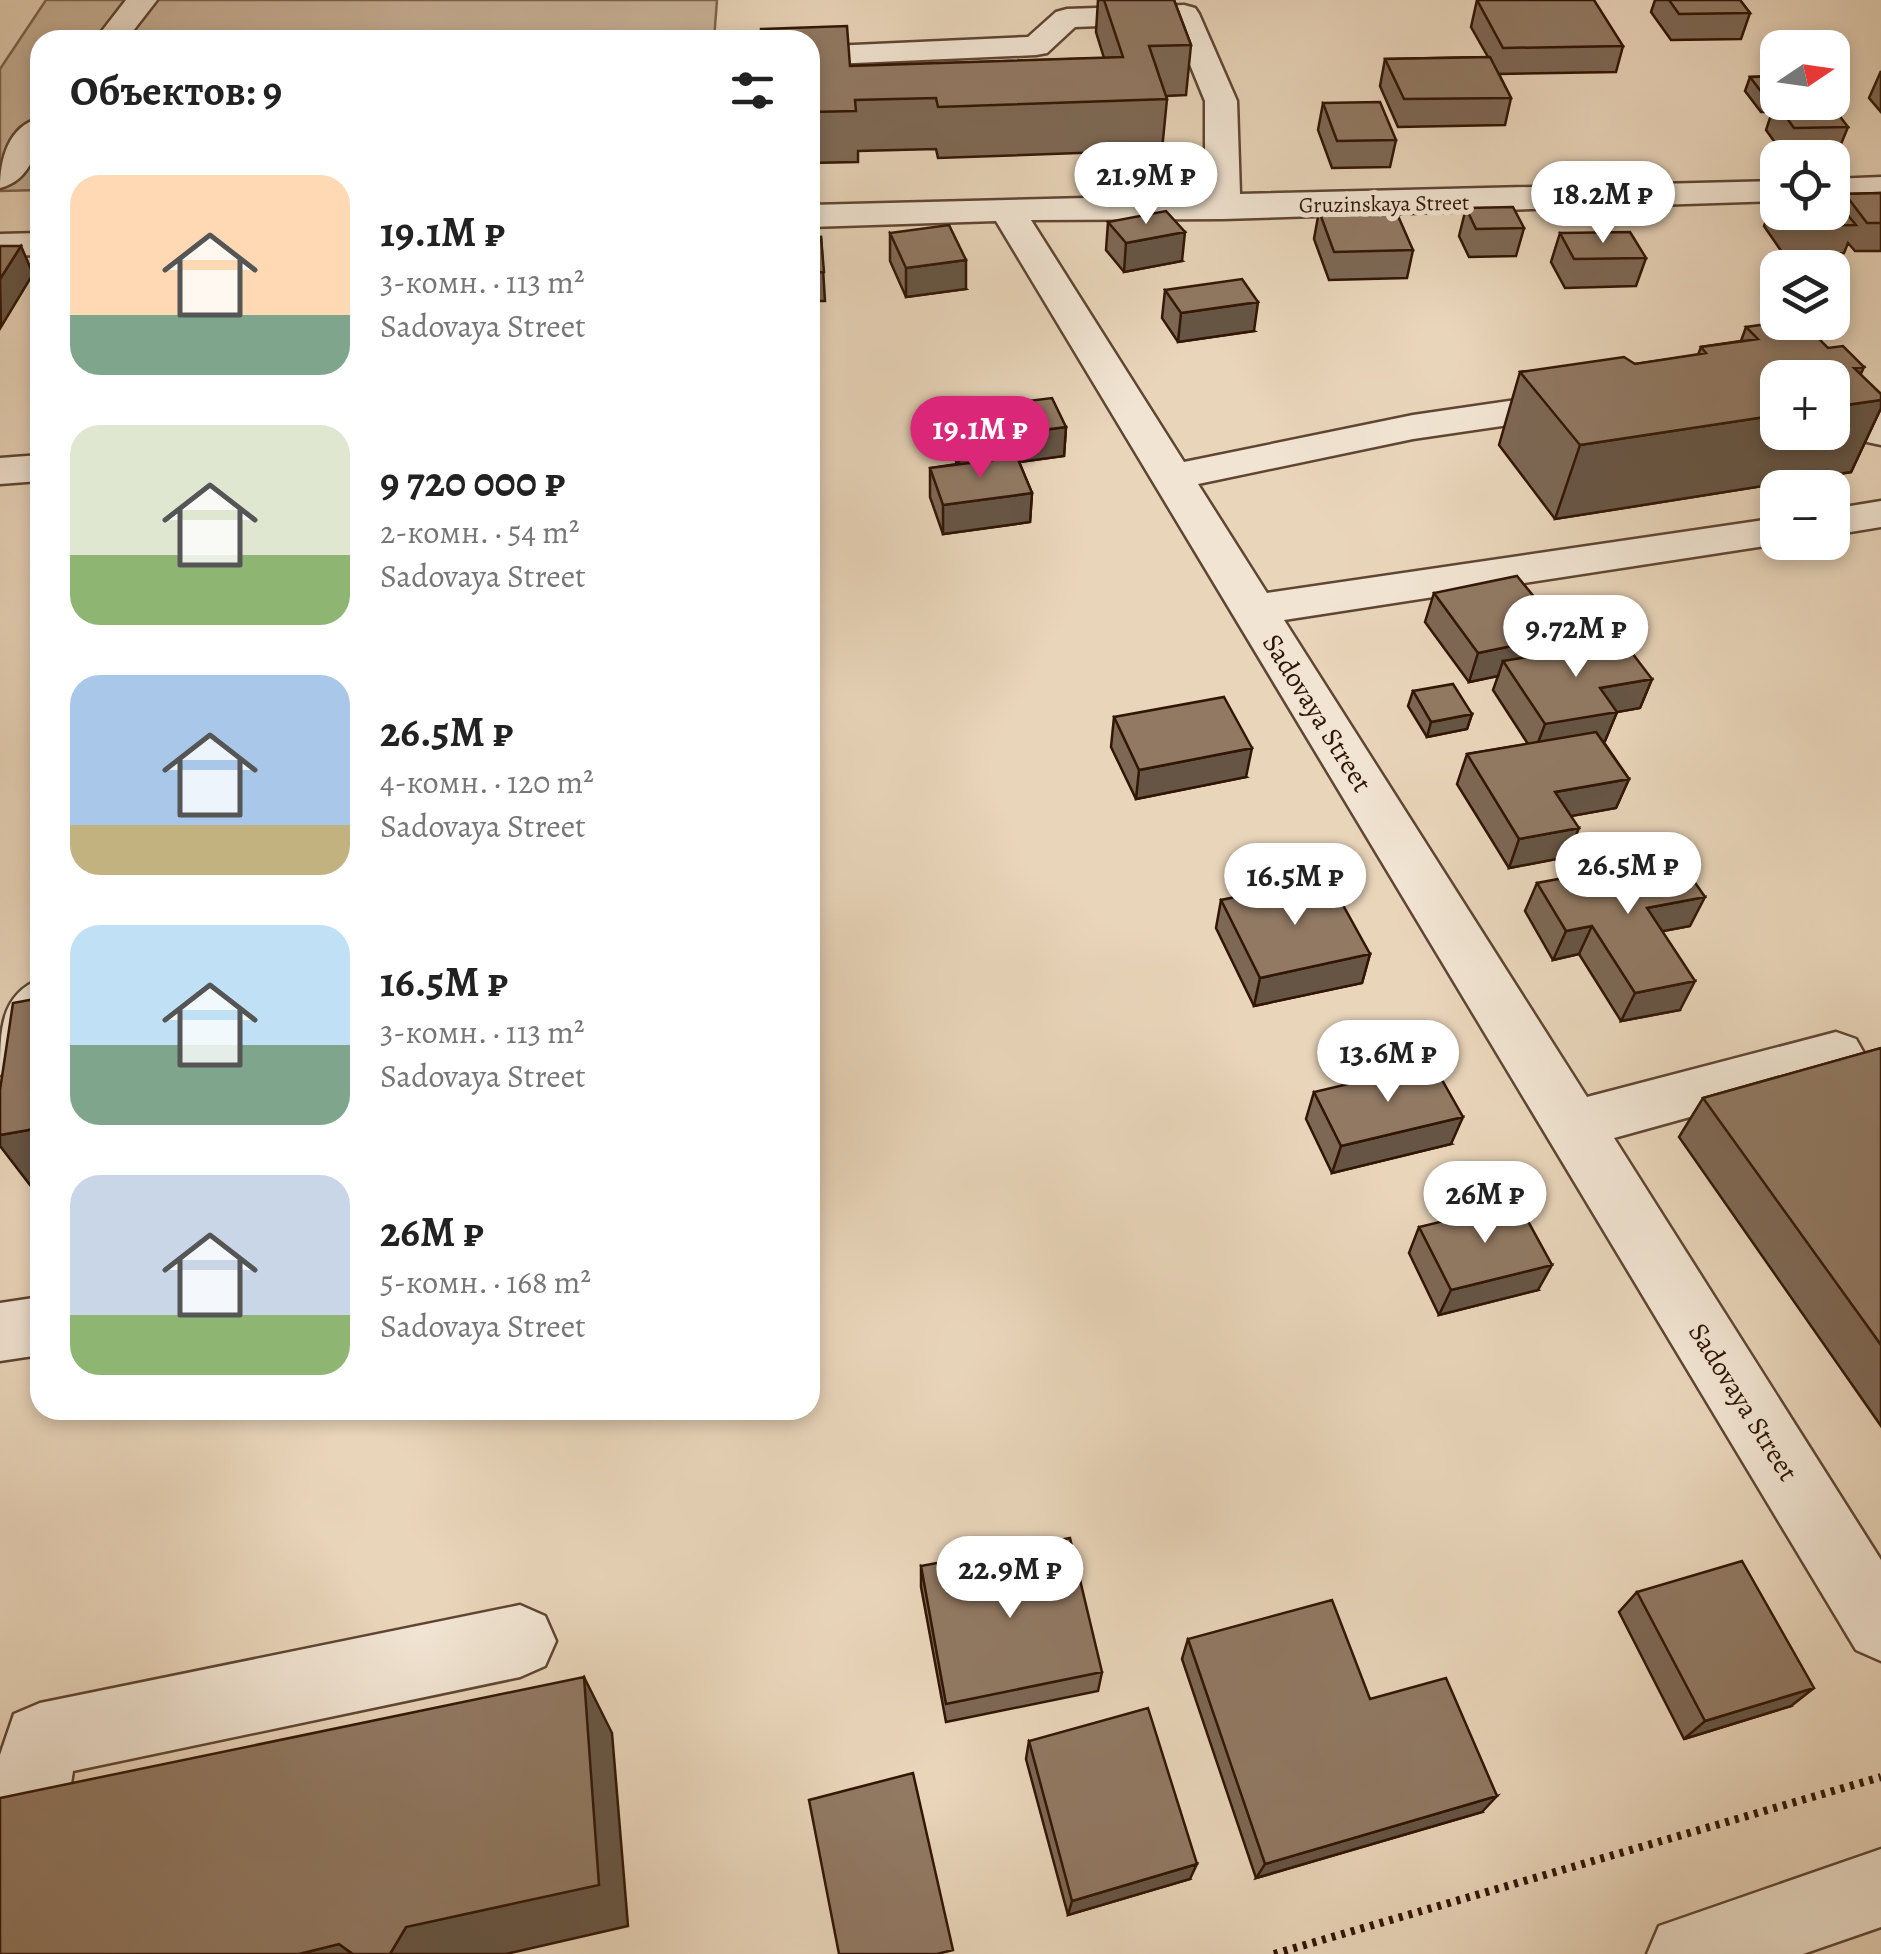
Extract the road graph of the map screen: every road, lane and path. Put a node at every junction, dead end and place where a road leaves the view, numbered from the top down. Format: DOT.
graph roads {
  1 [pos="142,0"];
  2 [pos="118,30"];
  3 [pos="820,56"];
  4 [pos="30,140"];
  5 [pos="0,178"];
  6 [pos="1881,187"];
  7 [pos="1850,188"];
  8 [pos="1760,192"];
  9 [pos="1223,208"];
  10 [pos="1006,209"];
  11 [pos="820,216"];
  12 [pos="30,244"];
  13 [pos="0,245"];
  14 [pos="1620,397"];
  15 [pos="1850,404"];
  16 [pos="1881,434"];
  17 [pos="30,469"];
  18 [pos="0,471"];
  19 [pos="1172,476"];
  20 [pos="1881,514"];
  21 [pos="1850,519"];
  22 [pos="1760,533"];
  23 [pos="1253,610"];
  24 [pos="30,1014"];
  25 [pos="0,1052"];
  26 [pos="1836,1055"];
  27 [pos="1572,1125"];
  28 [pos="30,1328"];
  29 [pos="0,1332"];
  30 [pos="1881,1625"];
  31 [pos="520,1641"];
  32 [pos="1881,1777"];
  33 [pos="1881,1888"];
  34 [pos="4,1954"];
  35 [pos="1274,1954"];
  36 [pos="1686,1954"];
  1 -- 2 [label="street"];
  3 -- 9 [label="street"];
  4 -- 5 [label="street"];
  6 -- 7 [label="street"];
  8 -- 9 [label="street, Gruzinskaya Street"];
  9 -- 10 [label="street, Gruzinskaya Street"];
  10 -- 11 [label="street, Gruzinskaya Street"];
  10 -- 19 [label="street, Sadovaya Street"];
  12 -- 13 [label="street"];
  14 -- 19 [label="street"];
  15 -- 16 [label="street"];
  17 -- 18 [label="street"];
  19 -- 23 [label="street, Sadovaya Street"];
  20 -- 21 [label="street"];
  22 -- 23 [label="street"];
  23 -- 27 [label="street, Sadovaya Street"];
  24 -- 25 [label="street"];
  26 -- 27 [label="street"];
  27 -- 30 [label="street, Sadovaya Street"];
  28 -- 29 [label="street"];
  31 -- 34 [label="street"];
  32 -- 35 [label="path"];
  33 -- 36 [label="street"];
}
